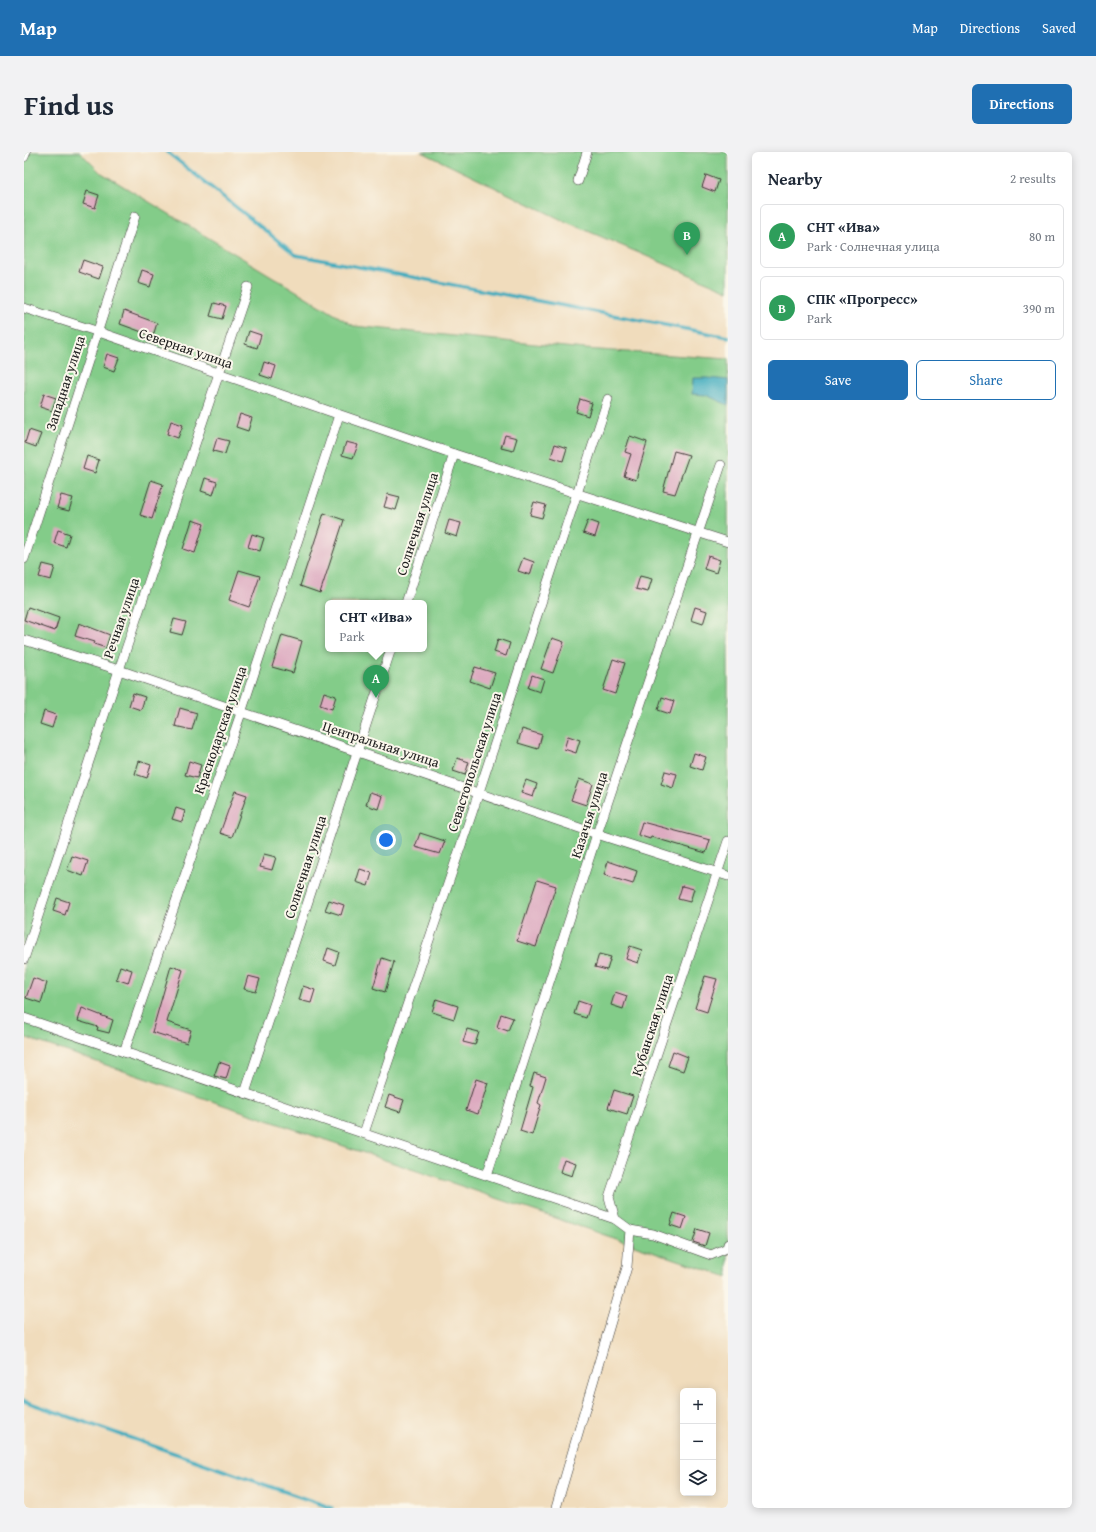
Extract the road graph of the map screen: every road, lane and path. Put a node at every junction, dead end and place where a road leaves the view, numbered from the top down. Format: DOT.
graph roads {
  1 [pos="26,152"];
  2 [pos="588,152"];
  3 [pos="24,157"];
  4 [pos="578,181"];
  5 [pos="135,216"];
  6 [pos="248,287"];
  7 [pos="24,308"];
  8 [pos="96,331"];
  9 [pos="219,374"];
  10 [pos="608,399"];
  11 [pos="339,415"];
  12 [pos="454,454"];
  13 [pos="721,466"];
  14 [pos="578,494"];
  15 [pos="697,533"];
  16 [pos="728,542"];
  17 [pos="24,559"];
  18 [pos="407,600"];
  19 [pos="24,640"];
  20 [pos="390,652"];
  21 [pos="119,670"];
  22 [pos="241,712"];
  23 [pos="358,751"];
  24 [pos="479,792"];
  25 [pos="597,834"];
  26 [pos="728,840"];
  27 [pos="718,872"];
  28 [pos="728,876"];
  29 [pos="24,959"];
  30 [pos="24,1018"];
  31 [pos="124,1052"];
  32 [pos="245,1093"];
  33 [pos="364,1133"];
  34 [pos="487,1175"];
  35 [pos="615,1219"];
  36 [pos="630,1230"];
  37 [pos="727,1246"];
  38 [pos="556,1508"];
  1 -- 3 [label="street"];
  2 -- 4 [label="street"];
  5 -- 8 [label="street, Западная улица"];
  6 -- 9 [label="street, Речная улица"];
  7 -- 8 [label="street, Северная улица"];
  8 -- 9 [label="street, Северная улица"];
  8 -- 17 [label="street, Западная улица"];
  9 -- 11 [label="street, Северная улица"];
  9 -- 21 [label="street, Речная улица"];
  10 -- 14 [label="street, Севастопольская улица"];
  11 -- 12 [label="street, Северная улица"];
  11 -- 22 [label="street, Краснодарская улица"];
  12 -- 14 [label="street, Северная улица"];
  12 -- 18 [label="street, Солнечная улица"];
  13 -- 15 [label="street, Казачья улица"];
  14 -- 15 [label="street, Северная улица"];
  14 -- 24 [label="street, Севастопольская улица"];
  15 -- 16 [label="street, Северная улица"];
  15 -- 25 [label="street, Казачья улица"];
  19 -- 21 [label="street, Центральная улица"];
  20 -- 23 [label="street, Солнечная улица"];
  21 -- 22 [label="street, Центральная улица"];
  21 -- 29 [label="street, Речная улица"];
  22 -- 23 [label="street, Центральная улица"];
  22 -- 31 [label="street, Краснодарская улица"];
  23 -- 24 [label="street, Центральная улица"];
  23 -- 32 [label="street, Солнечная улица"];
  24 -- 25 [label="street, Центральная улица"];
  24 -- 33 [label="street, Севастопольская улица"];
  25 -- 27 [label="street, Центральная улица"];
  25 -- 34 [label="street, Казачья улица"];
  26 -- 27 [label="street, Кубанская улица"];
  27 -- 28 [label="street, Центральная улица"];
  27 -- 35 [label="street, Кубанская улица"];
  30 -- 31 [label="street"];
  31 -- 32 [label="street"];
  32 -- 33 [label="street"];
  33 -- 34 [label="street"];
  34 -- 35 [label="street"];
  35 -- 36 [label="street"];
  36 -- 37 [label="street"];
  36 -- 38 [label="street"];
}
